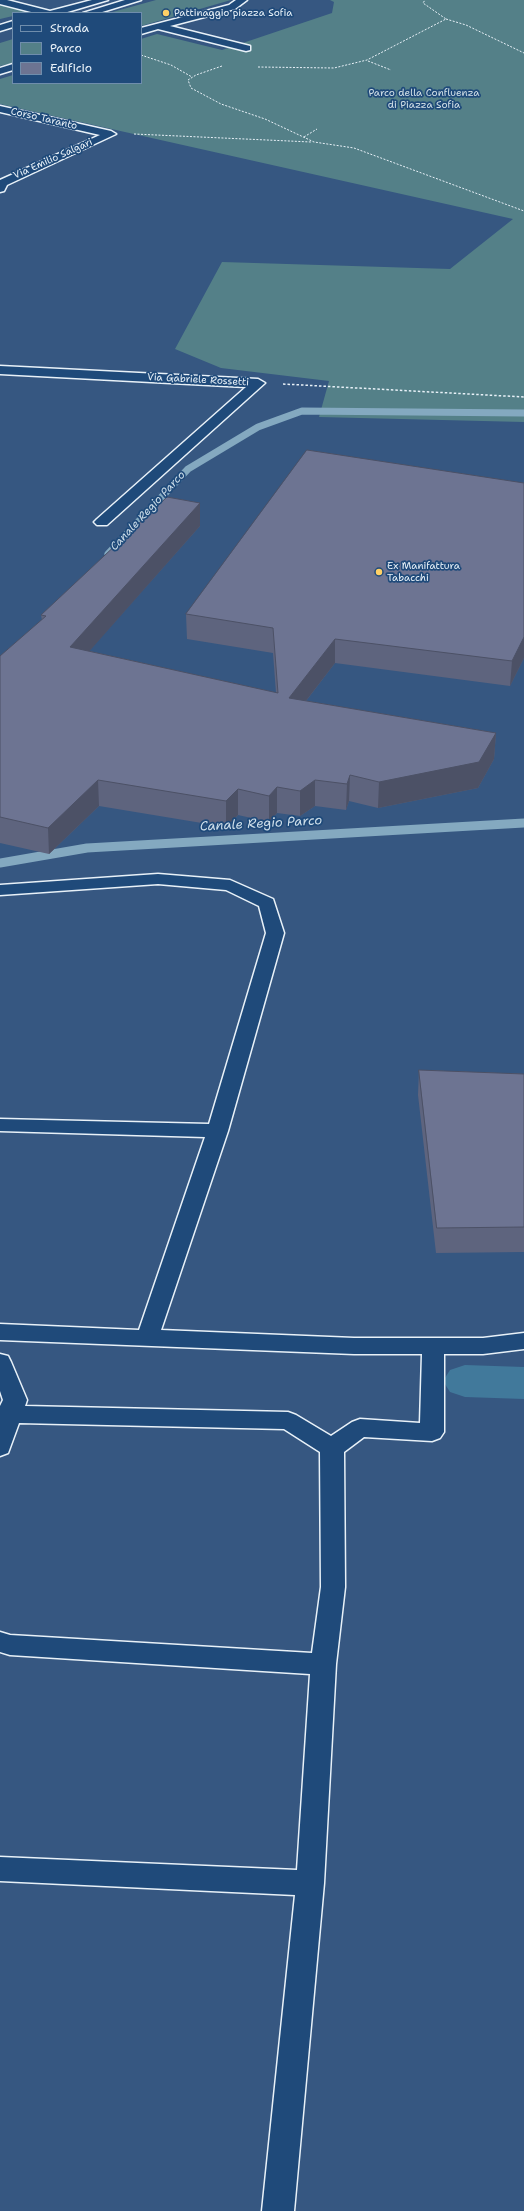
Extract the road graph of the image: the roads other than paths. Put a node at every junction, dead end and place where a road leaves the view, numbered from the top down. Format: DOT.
graph roads {
  1 [pos="103,0"];
  2 [pos="136,0"];
  3 [pos="242,0"];
  4 [pos="0,1"];
  5 [pos="54,8"];
  6 [pos="72,8"];
  7 [pos="42,12"];
  8 [pos="85,12"];
  9 [pos="92,12"];
  10 [pos="12,24"];
  11 [pos="157,26"];
  12 [pos="0,28"];
  13 [pos="142,31"];
  14 [pos="12,33"];
  15 [pos="0,36"];
  16 [pos="246,48"];
  17 [pos="12,67"];
  18 [pos="0,71"];
  19 [pos="0,109"];
  20 [pos="111,134"];
  21 [pos="1,185"];
  22 [pos="0,370"];
  23 [pos="102,522"];
  24 [pos="0,890"];
  25 [pos="0,1125"];
  26 [pos="218,1131"];
  27 [pos="0,1332"];
  28 [pos="147,1338"];
  29 [pos="524,1341"];
  30 [pos="433,1346"];
  31 [pos="0,1362"];
  32 [pos="5,1414"];
  33 [pos="0,1447"];
  34 [pos="332,1448"];
  35 [pos="0,1642"];
  36 [pos="323,1664"];
  37 [pos="0,1869"];
  38 [pos="310,1883"];
  39 [pos="278,2211"];
  1 -- 6 [label="street"];
  2 -- 9 [label="street"];
  3 -- 11 [label="street"];
  4 -- 7 [label="street"];
  5 -- 6 [label="street"];
  6 -- 8 [label="street"];
  10 -- 12 [label="street"];
  11 -- 13 [label="street"];
  11 -- 16 [label="street"];
  14 -- 15 [label="street"];
  17 -- 18 [label="street"];
  19 -- 20 [label="street, Corso Taranto"];
  20 -- 21 [label="street, Via Emilio Salgari"];
  22 -- 23 [label="street, Via Gabriele Rossetti"];
  24 -- 26 [label="lane"];
  25 -- 26 [label="lane"];
  26 -- 28 [label="lane"];
  27 -- 28 [label="lane"];
  28 -- 30 [label="lane"];
  29 -- 30 [label="lane"];
  30 -- 34 [label="lane"];
  31 -- 32 [label="lane"];
  32 -- 33 [label="lane"];
  32 -- 34 [label="lane"];
  34 -- 36 [label="lane"];
  35 -- 36 [label="lane"];
  36 -- 38 [label="lane"];
  37 -- 38 [label="lane"];
  38 -- 39 [label="lane"];
}
